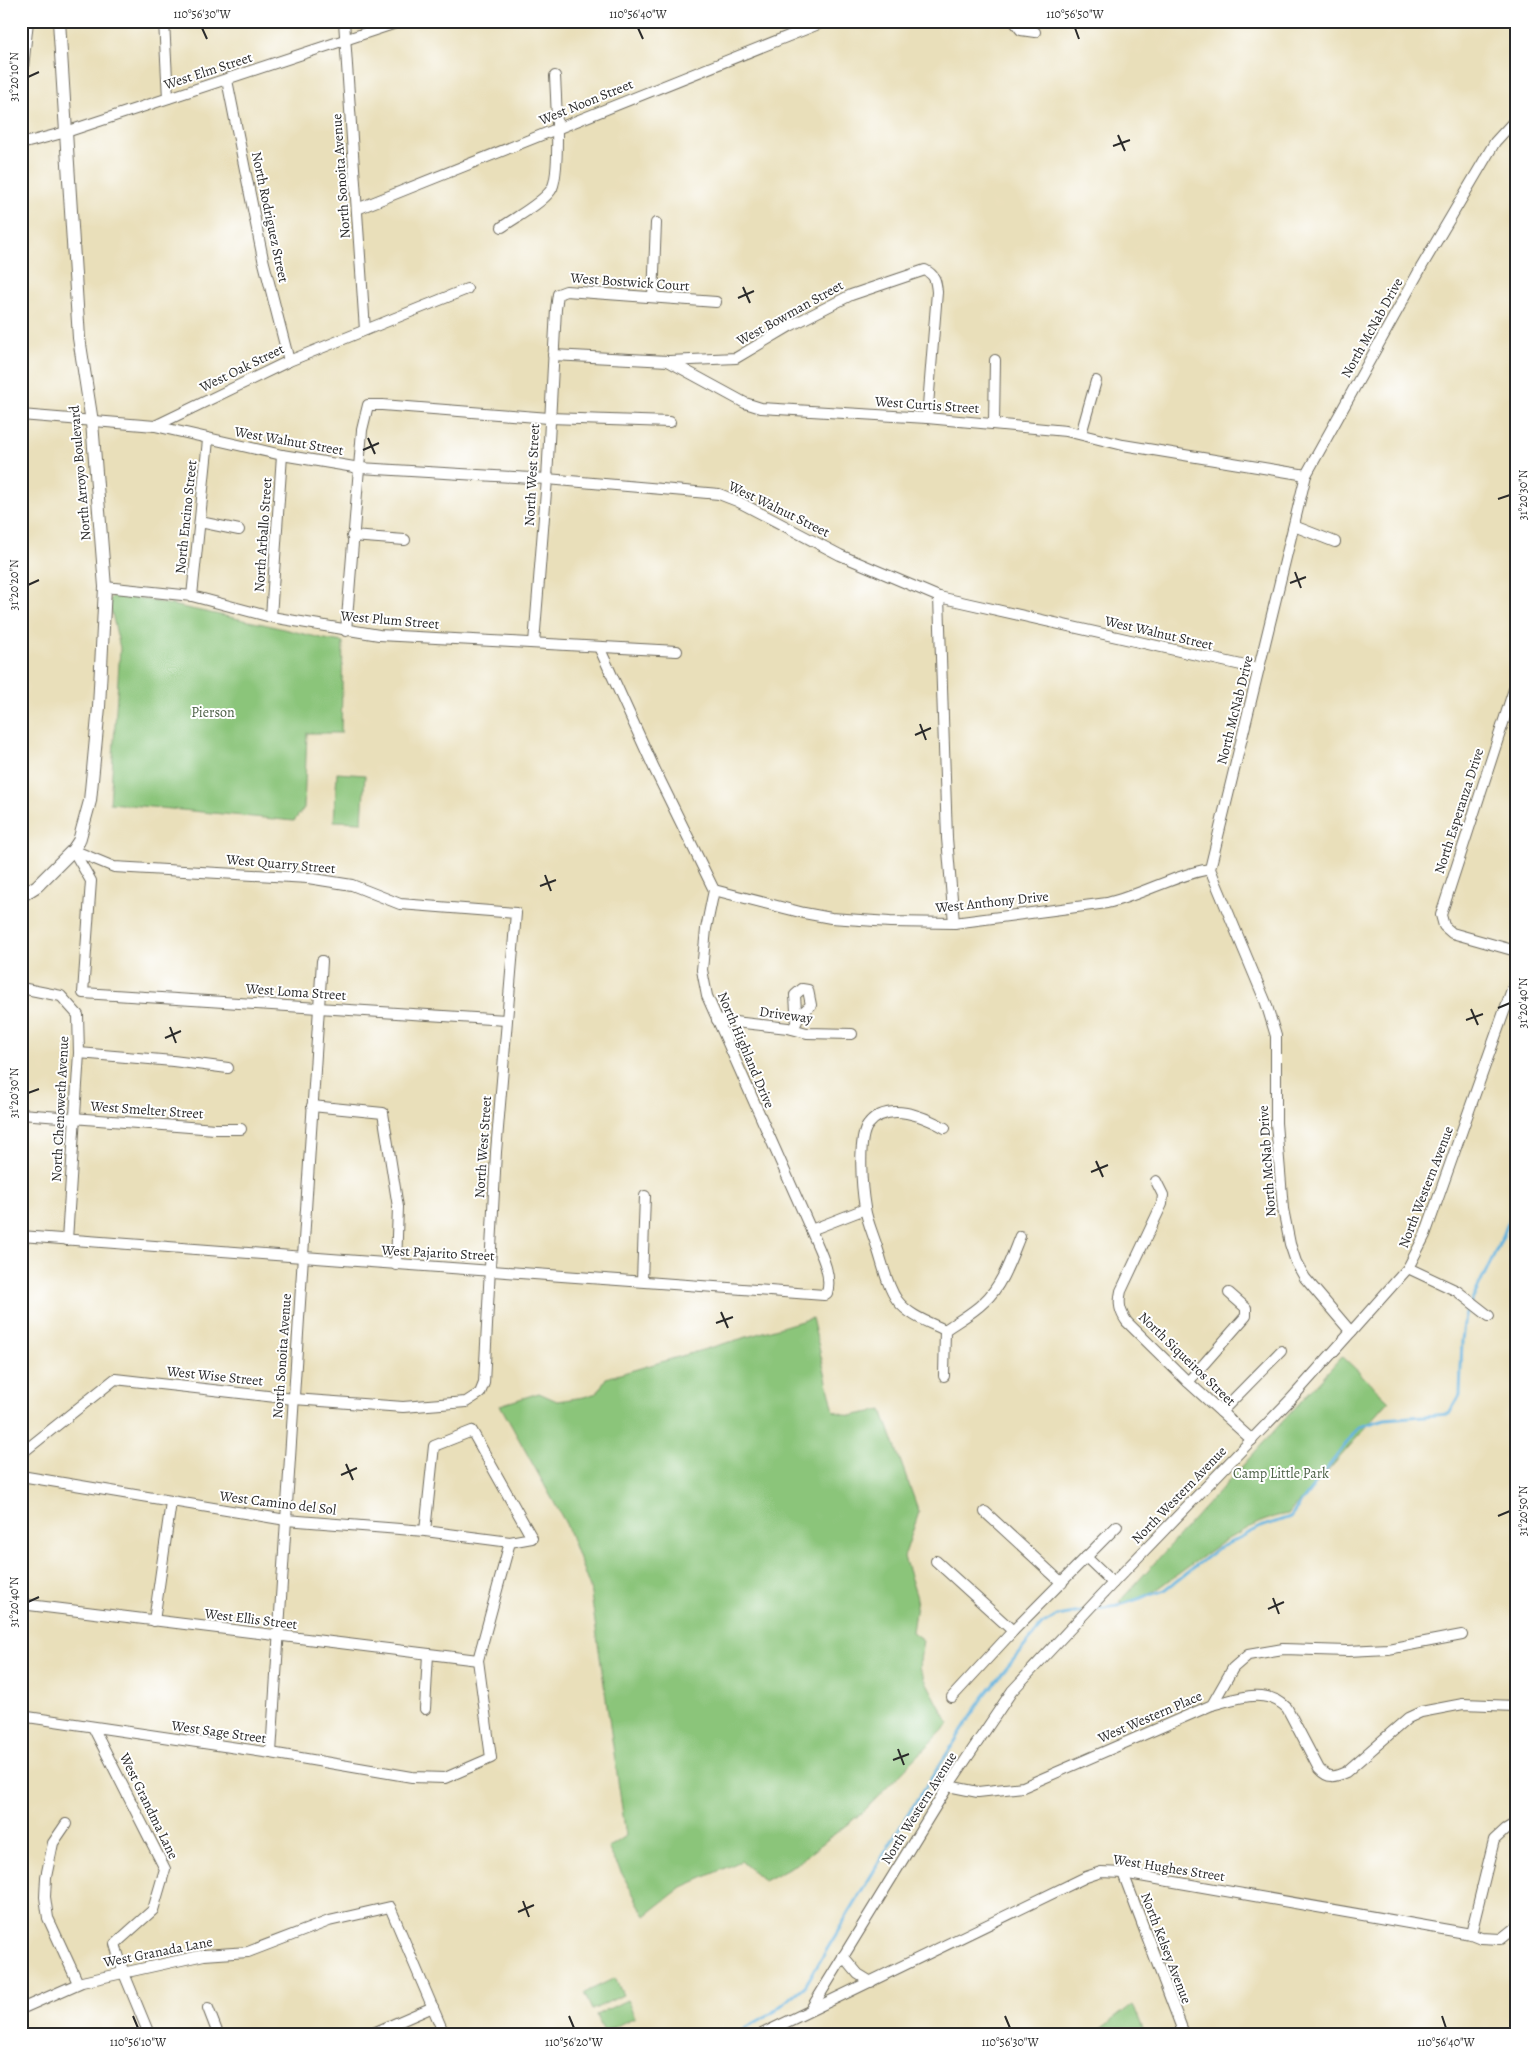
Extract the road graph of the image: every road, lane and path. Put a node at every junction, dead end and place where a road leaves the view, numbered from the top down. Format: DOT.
graph roads {
  1 [pos="27,21"];
  2 [pos="59,21"];
  3 [pos="164,21"];
  4 [pos="344,21"];
  5 [pos="402,21"];
  6 [pos="826,21"];
  7 [pos="1014,21"];
  8 [pos="1035,32"];
  9 [pos="346,40"];
  10 [pos="555,76"];
  11 [pos="21,77"];
  12 [pos="227,80"];
  13 [pos="168,98"];
  14 [pos="1516,119"];
  15 [pos="558,128"];
  16 [pos="66,132"];
  17 [pos="21,144"];
  18 [pos="357,210"];
  19 [pos="656,224"];
  20 [pos="502,227"];
  21 [pos="467,289"];
  22 [pos="653,297"];
  23 [pos="716,302"];
  24 [pos="556,309"];
  25 [pos="365,330"];
  26 [pos="553,355"];
  27 [pos="995,360"];
  28 [pos="288,361"];
  29 [pos="668,361"];
  30 [pos="1096,381"];
  31 [pos="21,415"];
  32 [pos="549,418"];
  33 [pos="928,418"];
  34 [pos="92,422"];
  35 [pos="670,422"];
  36 [pos="994,423"];
  37 [pos="155,426"];
  38 [pos="1081,434"];
  39 [pos="208,440"];
  40 [pos="282,456"];
  41 [pos="360,468"];
  42 [pos="1306,475"];
  43 [pos="547,479"];
  44 [pos="200,522"];
  45 [pos="1294,526"];
  46 [pos="239,530"];
  47 [pos="352,536"];
  48 [pos="406,540"];
  49 [pos="1335,542"];
  50 [pos="105,587"];
  51 [pos="192,596"];
  52 [pos="938,597"];
  53 [pos="271,617"];
  54 [pos="346,631"];
  55 [pos="534,643"];
  56 [pos="599,647"];
  57 [pos="677,651"];
  58 [pos="1259,669"];
  59 [pos="1516,683"];
  60 [pos="73,850"];
  61 [pos="1210,869"];
  62 [pos="714,890"];
  63 [pos="21,896"];
  64 [pos="516,913"];
  65 [pos="954,923"];
  66 [pos="1516,951"];
  67 [pos="322,962"];
  68 [pos="1516,978"];
  69 [pos="21,988"];
  70 [pos="319,1007"];
  71 [pos="800,1015"];
  72 [pos="506,1020"];
  73 [pos="717,1020"];
  74 [pos="793,1030"];
  75 [pos="852,1034"];
  76 [pos="79,1053"];
  77 [pos="228,1068"];
  78 [pos="312,1106"];
  79 [pos="21,1114"];
  80 [pos="75,1118"];
  81 [pos="944,1128"];
  82 [pos="241,1129"];
  83 [pos="1156,1181"];
  84 [pos="645,1196"];
  85 [pos="865,1209"];
  86 [pos="811,1230"];
  87 [pos="21,1236"];
  88 [pos="1020,1236"];
  89 [pos="67,1240"];
  90 [pos="302,1258"];
  91 [pos="396,1265"];
  92 [pos="826,1268"];
  93 [pos="1408,1268"];
  94 [pos="491,1270"];
  95 [pos="642,1281"];
  96 [pos="1229,1293"];
  97 [pos="1490,1316"];
  98 [pos="946,1330"];
  99 [pos="1351,1332"];
  100 [pos="1281,1351"];
  101 [pos="944,1376"];
  102 [pos="1188,1382"];
  103 [pos="484,1383"];
  104 [pos="294,1399"];
  105 [pos="1221,1412"];
  106 [pos="1252,1440"];
  107 [pos="21,1456"];
  108 [pos="21,1476"];
  109 [pos="171,1502"];
  110 [pos="985,1512"];
  111 [pos="286,1520"];
  112 [pos="1117,1526"];
  113 [pos="426,1531"];
  114 [pos="510,1542"];
  115 [pos="1086,1557"];
  116 [pos="936,1561"];
  117 [pos="1062,1583"];
  118 [pos="1112,1583"];
  119 [pos="21,1604"];
  120 [pos="154,1621"];
  121 [pos="1013,1631"];
  122 [pos="1462,1635"];
  123 [pos="278,1636"];
  124 [pos="428,1654"];
  125 [pos="478,1660"];
  126 [pos="952,1697"];
  127 [pos="1212,1705"];
  128 [pos="1516,1706"];
  129 [pos="425,1709"];
  130 [pos="21,1716"];
  131 [pos="93,1727"];
  132 [pos="271,1753"];
  133 [pos="948,1786"];
  134 [pos="1516,1823"];
  135 [pos="66,1824"];
  136 [pos="1123,1873"];
  137 [pos="1516,1927"];
  138 [pos="1471,1934"];
  139 [pos="843,1956"];
  140 [pos="123,1971"];
  141 [pos="871,1982"];
  142 [pos="78,1983"];
  143 [pos="433,2007"];
  144 [pos="21,2008"];
  145 [pos="208,2008"];
  146 [pos="811,2009"];
  147 [pos="149,2034"];
  148 [pos="218,2034"];
  149 [pos="371,2034"];
  150 [pos="444,2034"];
  151 [pos="762,2034"];
  152 [pos="1184,2034"];
  1 -- 11 [label="main road"];
  2 -- 16 [label="main road, North Arroyo Boulevard"];
  3 -- 13 [label="street"];
  4 -- 9 [label="street, North Sonoita Avenue"];
  5 -- 9 [label="street, West Elm Street"];
  6 -- 15 [label="street, West Noon Street"];
  7 -- 8 [label="street"];
  9 -- 12 [label="street, West Elm Street"];
  9 -- 18 [label="street, North Sonoita Avenue"];
  10 -- 15 [label="street"];
  12 -- 13 [label="street, West Elm Street"];
  12 -- 28 [label="street, North Rodriguez Street"];
  13 -- 16 [label="street, West Elm Street"];
  14 -- 42 [label="street, North McNab Drive"];
  15 -- 18 [label="street, West Noon Street"];
  15 -- 20 [label="street"];
  16 -- 17 [label="street, West Elm Street"];
  16 -- 34 [label="main road, North Arroyo Boulevard"];
  18 -- 25 [label="street, North Sonoita Avenue"];
  19 -- 22 [label="street"];
  21 -- 25 [label="street, West Oak Street"];
  22 -- 23 [label="street, West Bostwick Court"];
  22 -- 24 [label="street, West Bostwick Court"];
  24 -- 26 [label="street, North West Street"];
  25 -- 28 [label="street, West Oak Street"];
  26 -- 29 [label="street, West Curtis Street"];
  26 -- 32 [label="street, North West Street"];
  27 -- 36 [label="street"];
  28 -- 37 [label="street, West Oak Street"];
  29 -- 33 [label="street, West Curtis Street"];
  29 -- 33 [label="street, West Bowman Street"];
  30 -- 38 [label="street"];
  31 -- 34 [label="street, West Oak Street"];
  32 -- 35 [label="street"];
  32 -- 41 [label="street"];
  32 -- 43 [label="street, North West Street"];
  33 -- 36 [label="street, West Curtis Street"];
  34 -- 37 [label="street, West Oak Street"];
  34 -- 50 [label="main road, North Arroyo Boulevard"];
  36 -- 38 [label="street, West Curtis Street"];
  37 -- 39 [label="street, West Walnut Street"];
  38 -- 42 [label="street, West Curtis Street"];
  39 -- 40 [label="street, West Walnut Street"];
  39 -- 44 [label="street, North Encino Street"];
  40 -- 41 [label="street, West Walnut Street"];
  40 -- 53 [label="street, North Arballo Street"];
  41 -- 43 [label="street, West Walnut Street"];
  41 -- 47 [label="street"];
  42 -- 45 [label="street, North McNab Drive"];
  43 -- 52 [label="street, West Walnut Street"];
  43 -- 55 [label="street, North West Street"];
  44 -- 46 [label="street"];
  44 -- 51 [label="street, North Encino Street"];
  45 -- 49 [label="street"];
  45 -- 58 [label="street, North McNab Drive"];
  47 -- 48 [label="street"];
  47 -- 54 [label="street"];
  50 -- 51 [label="street, West Plum Street"];
  50 -- 60 [label="main road, North Arroyo Boulevard"];
  51 -- 53 [label="street, West Plum Street"];
  52 -- 58 [label="street, West Walnut Street"];
  52 -- 65 [label="street"];
  53 -- 54 [label="street, West Plum Street"];
  54 -- 55 [label="street, West Plum Street"];
  55 -- 56 [label="street, West Plum Street"];
  56 -- 57 [label="street, West Plum Street"];
  56 -- 62 [label="street"];
  58 -- 61 [label="street, North McNab Drive"];
  59 -- 66 [label="street, North Esperanza Drive"];
  60 -- 63 [label="main road, North Arroyo Boulevard"];
  60 -- 64 [label="street, West Quarry Street"];
  60 -- 70 [label="street, West Loma Street"];
  61 -- 65 [label="street, West Anthony Drive"];
  61 -- 99 [label="street, North McNab Drive"];
  62 -- 65 [label="street, West Anthony Drive"];
  62 -- 73 [label="street, North Highland Drive"];
  64 -- 72 [label="street, North West Street"];
  67 -- 70 [label="street, North Sonoita Avenue"];
  68 -- 93 [label="street, North Western Avenue"];
  69 -- 76 [label="street, North Chenoweth Avenue"];
  70 -- 72 [label="street, West Loma Street"];
  70 -- 78 [label="street, North Sonoita Avenue"];
  71 -- 74 [label="street"];
  72 -- 94 [label="street, North West Street"];
  73 -- 74 [label="street, Driveway"];
  73 -- 86 [label="street, North Highland Drive"];
  74 -- 75 [label="street, Driveway"];
  76 -- 77 [label="street"];
  76 -- 80 [label="street, North Chenoweth Avenue"];
  78 -- 90 [label="street, North Sonoita Avenue"];
  78 -- 91 [label="street"];
  79 -- 80 [label="street, West Smelter Street"];
  80 -- 82 [label="street, West Smelter Street"];
  80 -- 89 [label="street, North Chenoweth Avenue"];
  81 -- 85 [label="street"];
  83 -- 102 [label="street, North Siqueiros Street"];
  84 -- 95 [label="street"];
  85 -- 86 [label="street"];
  85 -- 98 [label="street"];
  86 -- 92 [label="street, North Highland Drive"];
  87 -- 89 [label="street, West Pajarito Street"];
  88 -- 98 [label="street"];
  89 -- 90 [label="street, West Pajarito Street"];
  90 -- 91 [label="street, West Pajarito Street"];
  90 -- 104 [label="street, North Sonoita Avenue"];
  91 -- 94 [label="street, West Pajarito Street"];
  92 -- 95 [label="street, West Pajarito Street"];
  93 -- 97 [label="street"];
  93 -- 99 [label="street, North Western Avenue"];
  94 -- 95 [label="street, West Pajarito Street"];
  94 -- 103 [label="street, North West Street"];
  96 -- 102 [label="street"];
  98 -- 101 [label="street"];
  99 -- 106 [label="street, North Western Avenue"];
  100 -- 105 [label="street"];
  102 -- 105 [label="street, North Siqueiros Street"];
  103 -- 104 [label="street, West Wise Street"];
  104 -- 107 [label="street, West Wise Street"];
  104 -- 111 [label="street, North Sonoita Avenue"];
  105 -- 106 [label="street, North Siqueiros Street"];
  106 -- 118 [label="street, North Western Avenue"];
  108 -- 109 [label="street, West Camino del Sol"];
  109 -- 111 [label="street, West Camino del Sol"];
  109 -- 120 [label="street"];
  110 -- 117 [label="street"];
  111 -- 113 [label="street, West Camino del Sol"];
  111 -- 123 [label="street, North Sonoita Avenue"];
  112 -- 115 [label="street"];
  113 -- 114 [label="street, West Camino del Sol"];
  113 -- 114 [label="street, West Camino del Sol"];
  114 -- 125 [label="street"];
  115 -- 117 [label="street"];
  115 -- 118 [label="street"];
  116 -- 121 [label="street"];
  117 -- 121 [label="street"];
  118 -- 133 [label="street, North Western Avenue"];
  119 -- 120 [label="street, West Ellis Street"];
  120 -- 123 [label="street, West Ellis Street"];
  121 -- 126 [label="street"];
  122 -- 127 [label="street, West Western Place"];
  123 -- 124 [label="street, West Ellis Street"];
  123 -- 132 [label="street, North Sonoita Avenue"];
  124 -- 125 [label="street, West Ellis Street"];
  124 -- 129 [label="street"];
  125 -- 132 [label="street, West Sage Street"];
  127 -- 128 [label="street"];
  127 -- 133 [label="street, West Western Place"];
  130 -- 131 [label="street, West Sage Street"];
  131 -- 132 [label="street, West Sage Street"];
  131 -- 140 [label="street, West Grandma Lane"];
  133 -- 139 [label="street, North Western Avenue"];
  134 -- 138 [label="street"];
  135 -- 142 [label="street"];
  136 -- 138 [label="street, West Hughes Street"];
  136 -- 141 [label="street, West Hughes Street"];
  136 -- 152 [label="street, North Kelsey Avenue"];
  137 -- 138 [label="street, West Hughes Street"];
  139 -- 141 [label="street"];
  139 -- 146 [label="street, North Western Avenue"];
  140 -- 142 [label="street, West Granada Lane"];
  140 -- 143 [label="street, West Granada Lane"];
  140 -- 147 [label="street"];
  141 -- 146 [label="street, West Hughes Street"];
  142 -- 144 [label="street, West Granada Lane"];
  143 -- 149 [label="street"];
  143 -- 150 [label="street"];
  145 -- 148 [label="street"];
  146 -- 151 [label="street, West Hughes Street"];
}
